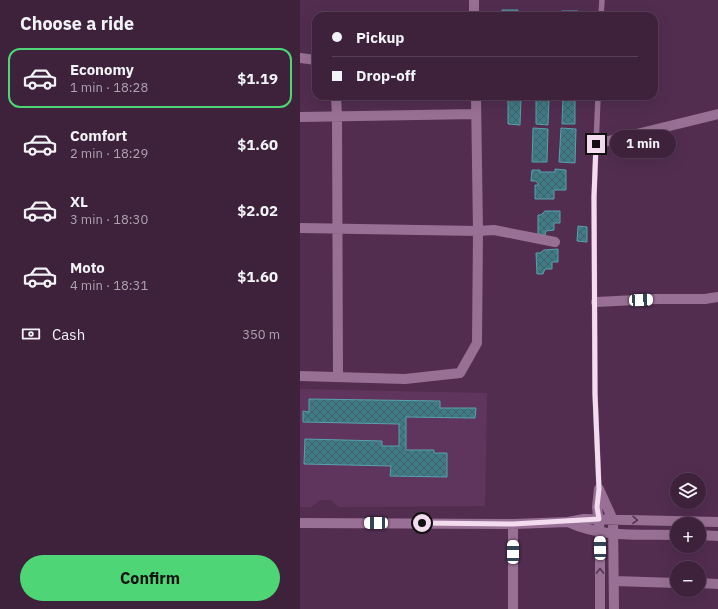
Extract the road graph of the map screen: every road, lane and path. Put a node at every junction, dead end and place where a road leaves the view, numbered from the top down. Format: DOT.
graph roads {
  1 [pos="474,0"];
  2 [pos="602,0"];
  3 [pos="474,12"];
  4 [pos="601,12"];
  5 [pos="300,58"];
  6 [pos="312,60"];
  7 [pos="336,100"];
  8 [pos="476,100"];
  9 [pos="598,100"];
  10 [pos="476,114"];
  11 [pos="718,114"];
  12 [pos="337,116"];
  13 [pos="300,117"];
  14 [pos="596,144"];
  15 [pos="300,228"];
  16 [pos="337,228"];
  17 [pos="478,231"];
  18 [pos="555,242"];
  19 [pos="718,297"];
  20 [pos="596,302"];
  21 [pos="300,376"];
  22 [pos="338,377"];
  23 [pos="599,489"];
  24 [pos="599,519"];
  25 [pos="613,520"];
  26 [pos="568,522"];
  27 [pos="718,522"];
  28 [pos="300,523"];
  29 [pos="513,524"];
  30 [pos="600,533"];
  31 [pos="614,534"];
  32 [pos="670,535"];
  33 [pos="706,535"];
  34 [pos="718,536"];
  35 [pos="614,581"];
  36 [pos="670,583"];
  37 [pos="706,583"];
  38 [pos="718,584"];
  39 [pos="513,609"];
  40 [pos="600,609"];
  41 [pos="614,609"];
  1 -- 3 [label="street"];
  2 -- 4 [label="lane"];
  5 -- 6 [label="street"];
  7 -- 12 [label="street"];
  8 -- 10 [label="street"];
  9 -- 14 [label="lane"];
  10 -- 12 [label="street"];
  10 -- 17 [label="street"];
  11 -- 14 [label="street"];
  12 -- 13 [label="street"];
  12 -- 16 [label="street"];
  14 -- 20 [label="lane"];
  15 -- 16 [label="street"];
  16 -- 17 [label="street"];
  16 -- 22 [label="street"];
  17 -- 18 [label="street"];
  17 -- 22 [label="street"];
  19 -- 20 [label="street"];
  20 -- 23 [label="lane"];
  21 -- 22 [label="street"];
  23 -- 24 [label="street"];
  23 -- 25 [label="street"];
  24 -- 25 [label="street"];
  24 -- 26 [label="street"];
  24 -- 30 [label="street"];
  25 -- 27 [label="street, one-way"];
  25 -- 31 [label="street"];
  26 -- 29 [label="street"];
  26 -- 30 [label="street"];
  28 -- 29 [label="street"];
  29 -- 39 [label="street"];
  30 -- 31 [label="street"];
  40 -- 30 [label="street, one-way"];
  31 -- 32 [label="street"];
  31 -- 35 [label="street"];
  33 -- 34 [label="street"];
  35 -- 36 [label="street"];
  35 -- 41 [label="street"];
  37 -- 38 [label="street"];
}
